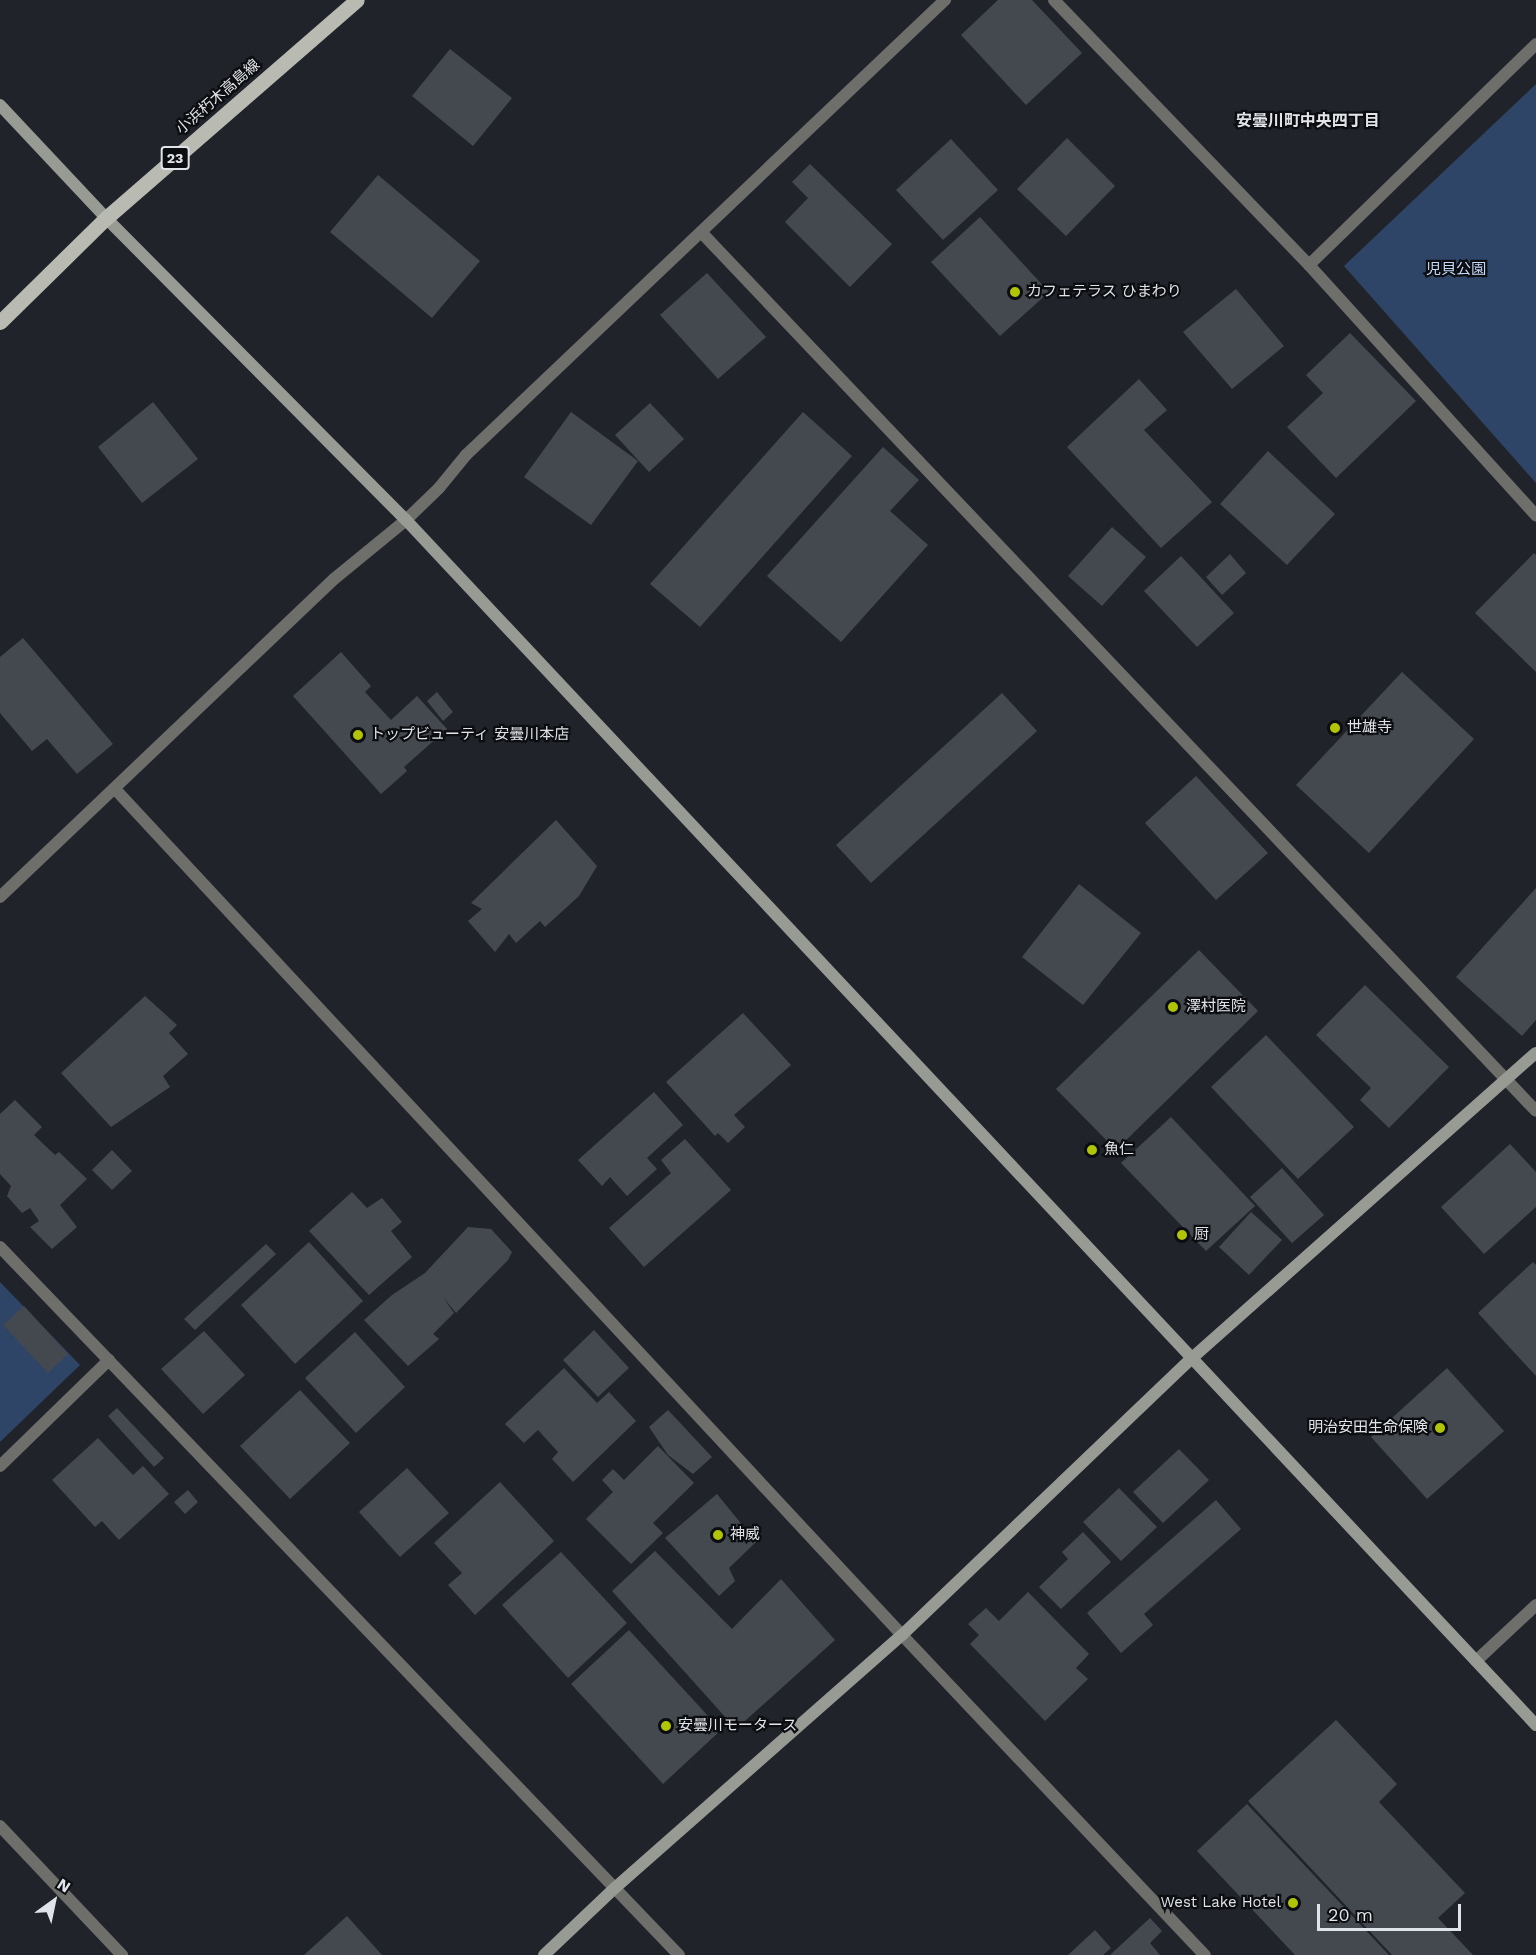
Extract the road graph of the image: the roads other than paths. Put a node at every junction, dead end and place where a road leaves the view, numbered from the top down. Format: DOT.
graph roads {
  1 [pos="357,0"];
  2 [pos="945,0"];
  3 [pos="1054,0"];
  4 [pos="1536,44"];
  5 [pos="0,105"];
  6 [pos="106,218"];
  7 [pos="701,232"];
  8 [pos="1309,265"];
  9 [pos="0,322"];
  10 [pos="1536,515"];
  11 [pos="406,520"];
  12 [pos="115,789"];
  13 [pos="0,897"];
  14 [pos="1536,1053"];
  15 [pos="1506,1080"];
  16 [pos="1536,1111"];
  17 [pos="0,1247"];
  18 [pos="1191,1359"];
  19 [pos="109,1360"];
  20 [pos="0,1466"];
  21 [pos="1536,1605"];
  22 [pos="902,1635"];
  23 [pos="1476,1661"];
  24 [pos="1536,1725"];
  25 [pos="0,1826"];
  26 [pos="616,1887"];
  27 [pos="122,1955"];
  28 [pos="544,1955"];
  29 [pos="679,1955"];
  30 [pos="1205,1955"];
  1 -- 6 [label="main road, 小浜朽木高島線 / 23"];
  2 -- 7 [label="street"];
  3 -- 8 [label="street"];
  4 -- 8 [label="street"];
  5 -- 6 [label="street"];
  6 -- 9 [label="main road, 小浜朽木高島線 / 23"];
  6 -- 11 [label="street"];
  7 -- 11 [label="street"];
  7 -- 15 [label="street"];
  8 -- 10 [label="street"];
  11 -- 12 [label="street"];
  11 -- 18 [label="street"];
  12 -- 13 [label="street"];
  12 -- 22 [label="street"];
  14 -- 15 [label="street"];
  15 -- 16 [label="street"];
  15 -- 18 [label="street"];
  17 -- 19 [label="street"];
  18 -- 22 [label="street"];
  18 -- 23 [label="street"];
  19 -- 20 [label="street"];
  19 -- 26 [label="street"];
  21 -- 23 [label="street"];
  22 -- 26 [label="street"];
  22 -- 30 [label="street"];
  23 -- 24 [label="street"];
  25 -- 27 [label="street"];
  26 -- 28 [label="street"];
  26 -- 29 [label="street"];
}
